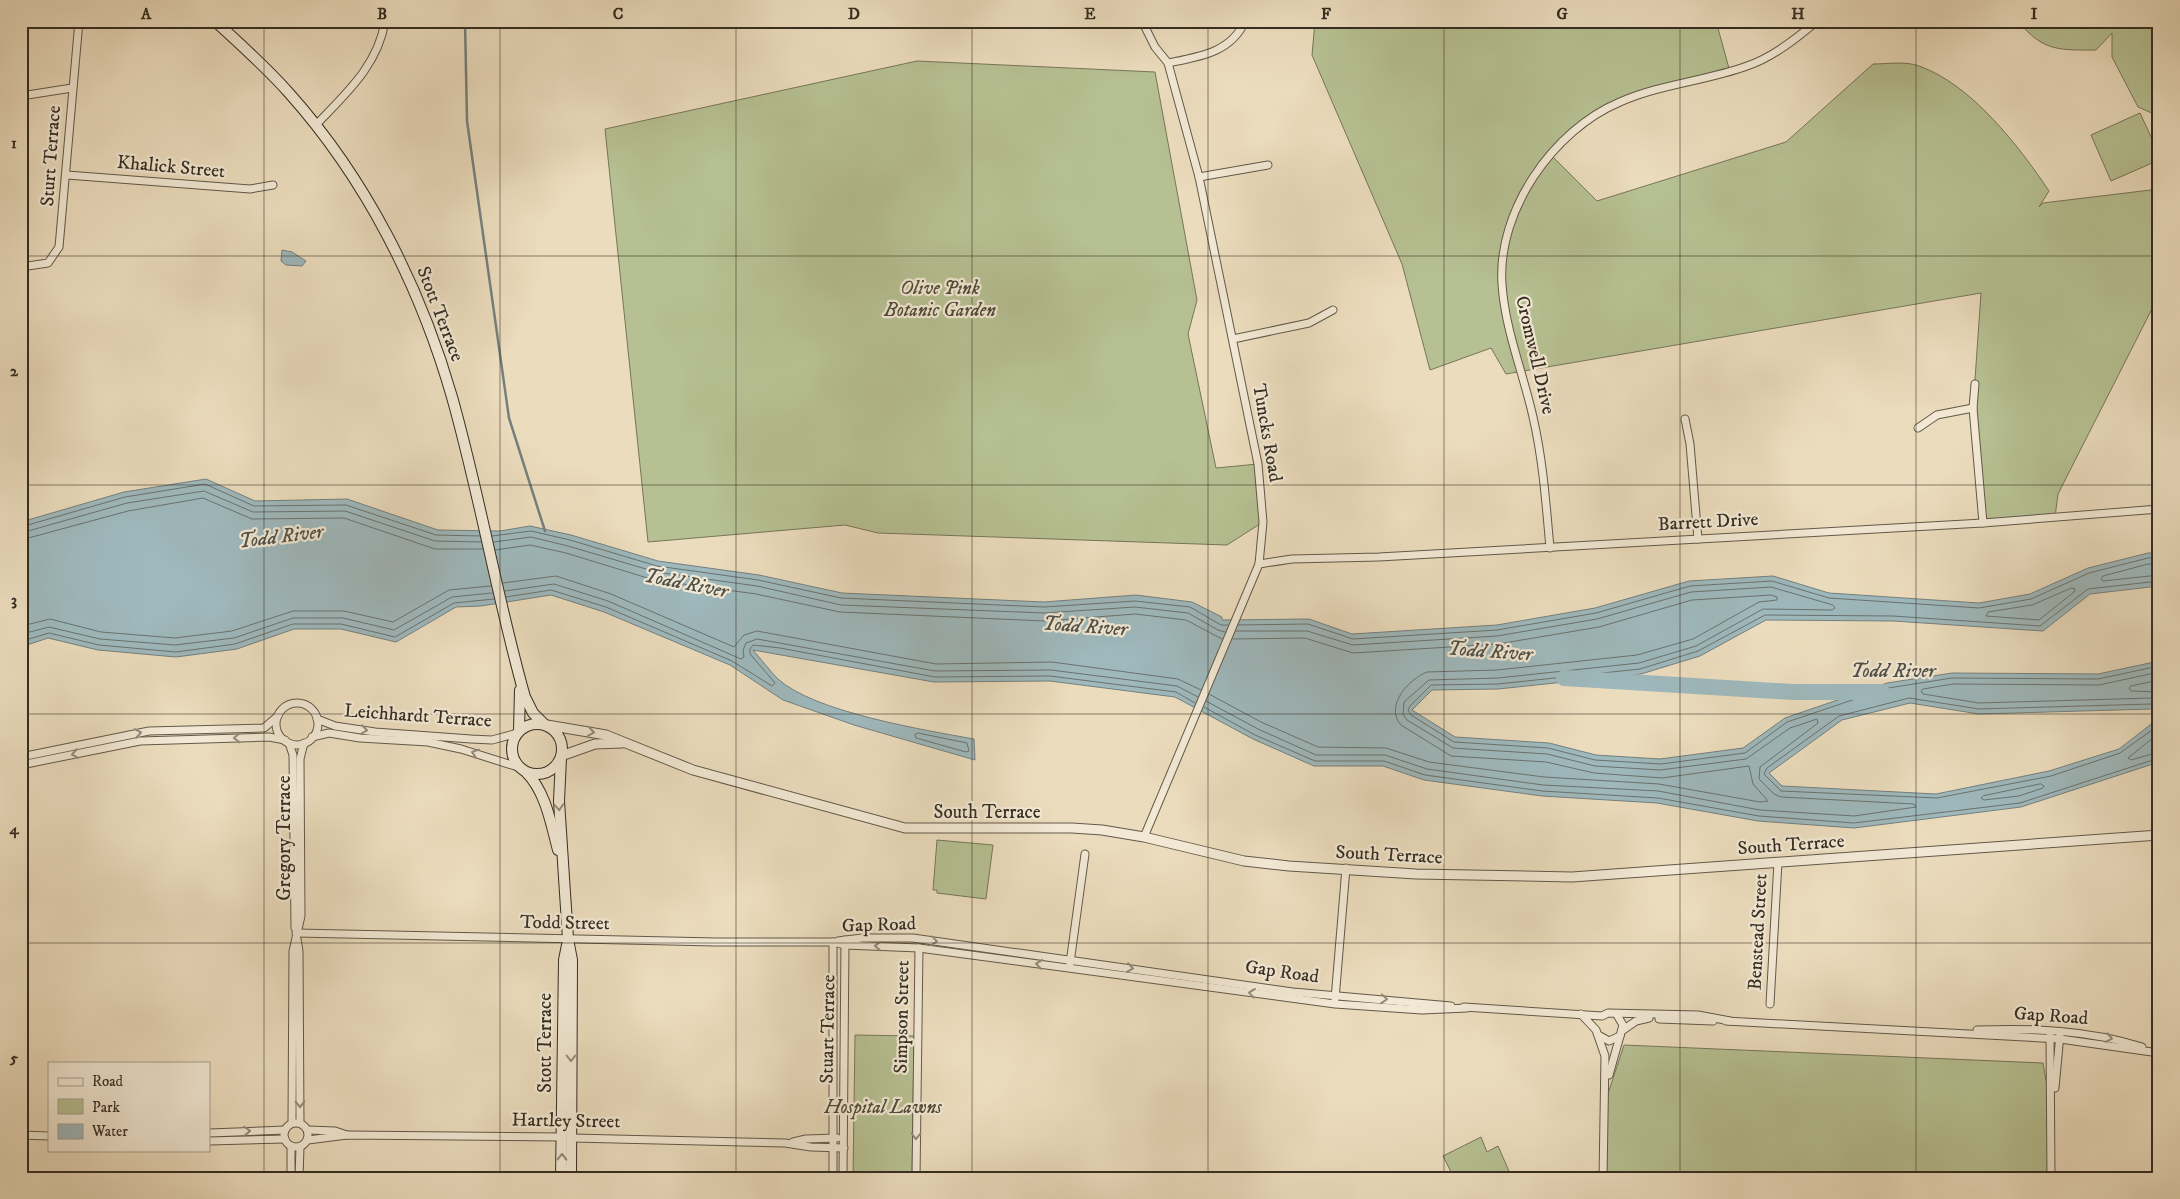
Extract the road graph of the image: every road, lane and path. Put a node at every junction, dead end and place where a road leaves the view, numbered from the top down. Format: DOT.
graph roads {
  1 [pos="80,21"];
  2 [pos="215,21"];
  3 [pos="385,21"];
  4 [pos="1245,21"];
  5 [pos="1817,21"];
  6 [pos="1145,27"];
  7 [pos="1168,63"];
  8 [pos="72,88"];
  9 [pos="21,96"];
  10 [pos="316,125"];
  11 [pos="1268,165"];
  12 [pos="67,175"];
  13 [pos="1199,177"];
  14 [pos="273,185"];
  15 [pos="21,267"];
  16 [pos="1333,310"];
  17 [pos="1233,340"];
  18 [pos="1975,384"];
  19 [pos="1973,408"];
  20 [pos="1685,419"];
  21 [pos="1918,428"];
  22 [pos="2159,509"];
  23 [pos="1983,523"];
  24 [pos="1698,539"];
  25 [pos="1550,548"];
  26 [pos="1258,564"];
  27 [pos="519,677"];
  28 [pos="278,716"];
  29 [pos="317,719"];
  30 [pos="545,725"];
  31 [pos="518,732"];
  32 [pos="312,738"];
  33 [pos="287,742"];
  34 [pos="304,743"];
  35 [pos="632,745"];
  36 [pos="21,757"];
  37 [pos="561,757"];
  38 [pos="21,765"];
  39 [pos="522,769"];
  40 [pos="2159,835"];
  41 [pos="1144,837"];
  42 [pos="1085,854"];
  43 [pos="1778,862"];
  44 [pos="1346,868"];
  45 [pos="566,883"];
  46 [pos="296,933"];
  47 [pos="568,939"];
  48 [pos="833,942"];
  49 [pos="845,942"];
  50 [pos="919,948"];
  51 [pos="1070,964"];
  52 [pos="1100,964"];
  53 [pos="1099,973"];
  54 [pos="1276,988"];
  55 [pos="1293,995"];
  56 [pos="1336,995"];
  57 [pos="1279,996"];
  58 [pos="1335,1004"];
  59 [pos="1770,1004"];
  60 [pos="1467,1008"];
  61 [pos="1581,1014"];
  62 [pos="1617,1015"];
  63 [pos="1628,1015"];
  64 [pos="1602,1016"];
  65 [pos="1649,1018"];
  66 [pos="1730,1021"];
  67 [pos="1598,1033"];
  68 [pos="1622,1033"];
  69 [pos="2050,1035"];
  70 [pos="2060,1035"];
  71 [pos="2159,1053"];
  72 [pos="1605,1090"];
  73 [pos="2052,1114"];
  74 [pos="292,1123"];
  75 [pos="300,1123"];
  76 [pos="285,1130"];
  77 [pos="308,1130"];
  78 [pos="210,1133"];
  79 [pos="21,1135"];
  80 [pos="347,1135"];
  81 [pos="48,1136"];
  82 [pos="567,1137"];
  83 [pos="834,1138"];
  84 [pos="844,1138"];
  85 [pos="285,1139"];
  86 [pos="308,1140"];
  87 [pos="210,1141"];
  88 [pos="785,1143"];
  89 [pos="291,1146"];
  90 [pos="300,1147"];
  91 [pos="833,1148"];
  92 [pos="844,1148"];
  93 [pos="291,1178"];
  94 [pos="299,1178"];
  95 [pos="561,1178"];
  96 [pos="571,1178"];
  97 [pos="834,1178"];
  98 [pos="843,1178"];
  99 [pos="916,1178"];
  100 [pos="1603,1178"];
  101 [pos="2051,1178"];
  1 -- 8 [label="street, Sturt Terrace"];
  2 -- 10 [label="main road, Stott Terrace"];
  3 -- 10 [label="street"];
  4 -- 7 [label="street"];
  5 -- 25 [label="street, Cromwell Drive"];
  6 -- 7 [label="street, Tuncks Road"];
  7 -- 13 [label="street, Tuncks Road"];
  8 -- 9 [label="street"];
  8 -- 12 [label="street, Sturt Terrace"];
  10 -- 27 [label="main road, Stott Terrace"];
  11 -- 13 [label="street"];
  12 -- 14 [label="street, Khalick Street"];
  12 -- 15 [label="street, Sturt Terrace"];
  13 -- 17 [label="street, Tuncks Road"];
  16 -- 17 [label="street"];
  17 -- 26 [label="street, Tuncks Road"];
  18 -- 19 [label="street"];
  19 -- 21 [label="street"];
  19 -- 23 [label="street"];
  20 -- 24 [label="street"];
  22 -- 23 [label="street, Barrett Drive"];
  23 -- 24 [label="street, Barrett Drive"];
  24 -- 25 [label="street, Barrett Drive"];
  25 -- 26 [label="street, Barrett Drive"];
  26 -- 41 [label="street, Tuncks Road"];
  27 -- 30 [label="main road, Stott Terrace"];
  27 -- 31 [label="main road, Stott Terrace"];
  28 -- 29 [label="street"];
  28 -- 33 [label="street"];
  36 -- 28 [label="street, one-way"];
  29 -- 31 [label="street, Leichhardt Terrace, one-way"];
  29 -- 32 [label="street"];
  30 -- 31 [label="main road"];
  30 -- 35 [label="street, South Terrace, one-way"];
  30 -- 37 [label="main road"];
  31 -- 39 [label="main road"];
  32 -- 34 [label="street"];
  39 -- 32 [label="street, Leichhardt Terrace, one-way"];
  33 -- 34 [label="street"];
  33 -- 38 [label="street, one-way"];
  33 -- 46 [label="street, Gregory Terrace"];
  34 -- 46 [label="street, Gregory Terrace"];
  35 -- 37 [label="street, South Terrace"];
  35 -- 41 [label="street, South Terrace"];
  37 -- 39 [label="main road"];
  37 -- 45 [label="main road, Stott Terrace, one-way"];
  39 -- 45 [label="main road, Stott Terrace"];
  40 -- 43 [label="street, South Terrace"];
  41 -- 44 [label="street, South Terrace"];
  42 -- 51 [label="street"];
  43 -- 44 [label="street, South Terrace"];
  43 -- 59 [label="street, Benstead Street"];
  44 -- 56 [label="street"];
  45 -- 47 [label="main road, Stott Terrace"];
  46 -- 47 [label="street, Todd Street"];
  46 -- 74 [label="street, Gregory Terrace"];
  46 -- 75 [label="street, Gregory Terrace, one-way"];
  47 -- 48 [label="street, Todd Street"];
  47 -- 82 [label="main road, Stott Terrace"];
  48 -- 49 [label="street, Gap Road"];
  48 -- 83 [label="street, Stuart Terrace"];
  50 -- 49 [label="street, Gap Road, one-way"];
  49 -- 51 [label="street, Gap Road, one-way"];
  49 -- 84 [label="street, Stuart Terrace"];
  51 -- 50 [label="street, Gap Road, one-way"];
  50 -- 99 [label="street, Simpson Street, one-way"];
  51 -- 52 [label="street, Gap Road"];
  51 -- 53 [label="street, Gap Road"];
  52 -- 53 [label="street"];
  52 -- 54 [label="street, Gap Road, one-way"];
  57 -- 53 [label="street, Gap Road, one-way"];
  54 -- 55 [label="street, Gap Road"];
  54 -- 57 [label="street"];
  55 -- 56 [label="street, Gap Road"];
  55 -- 57 [label="street, Gap Road"];
  55 -- 58 [label="street, Gap Road"];
  56 -- 58 [label="street"];
  56 -- 60 [label="street, Gap Road, one-way"];
  58 -- 60 [label="street, Gap Road"];
  60 -- 61 [label="street, Gap Road"];
  61 -- 64 [label="street, Gap Road"];
  61 -- 67 [label="street"];
  62 -- 63 [label="street, Gap Road"];
  62 -- 64 [label="street, Gap Road"];
  62 -- 68 [label="street"];
  63 -- 65 [label="street, Gap Road"];
  63 -- 66 [label="street, Gap Road"];
  64 -- 67 [label="street"];
  65 -- 66 [label="street, Gap Road"];
  65 -- 68 [label="street"];
  66 -- 69 [label="street, Gap Road"];
  67 -- 68 [label="street"];
  67 -- 72 [label="street"];
  68 -- 72 [label="street"];
  69 -- 70 [label="street, Gap Road"];
  69 -- 73 [label="street"];
  70 -- 71 [label="street, Gap Road"];
  70 -- 73 [label="street"];
  72 -- 100 [label="street"];
  73 -- 101 [label="street"];
  74 -- 75 [label="street"];
  74 -- 76 [label="street"];
  75 -- 77 [label="street"];
  78 -- 76 [label="street, one-way"];
  76 -- 85 [label="street"];
  77 -- 80 [label="street, Hartley Street"];
  77 -- 86 [label="street"];
  79 -- 81 [label="street"];
  80 -- 82 [label="street, Hartley Street"];
  80 -- 86 [label="street, Hartley Street"];
  82 -- 88 [label="street, Hartley Street"];
  95 -- 82 [label="main road, Stott Terrace, one-way"];
  82 -- 96 [label="main road, Stott Terrace"];
  83 -- 84 [label="street, Hartley Street"];
  83 -- 88 [label="street, Hartley Street"];
  83 -- 91 [label="street, Stuart Terrace"];
  84 -- 92 [label="street, Stuart Terrace"];
  85 -- 87 [label="street"];
  85 -- 89 [label="street"];
  86 -- 90 [label="street"];
  88 -- 91 [label="street, Hartley Street"];
  89 -- 90 [label="street"];
  89 -- 93 [label="street"];
  90 -- 94 [label="street"];
  91 -- 92 [label="street, Hartley Street"];
  91 -- 97 [label="street, Stuart Terrace"];
  92 -- 98 [label="street, Stuart Terrace"];
}
